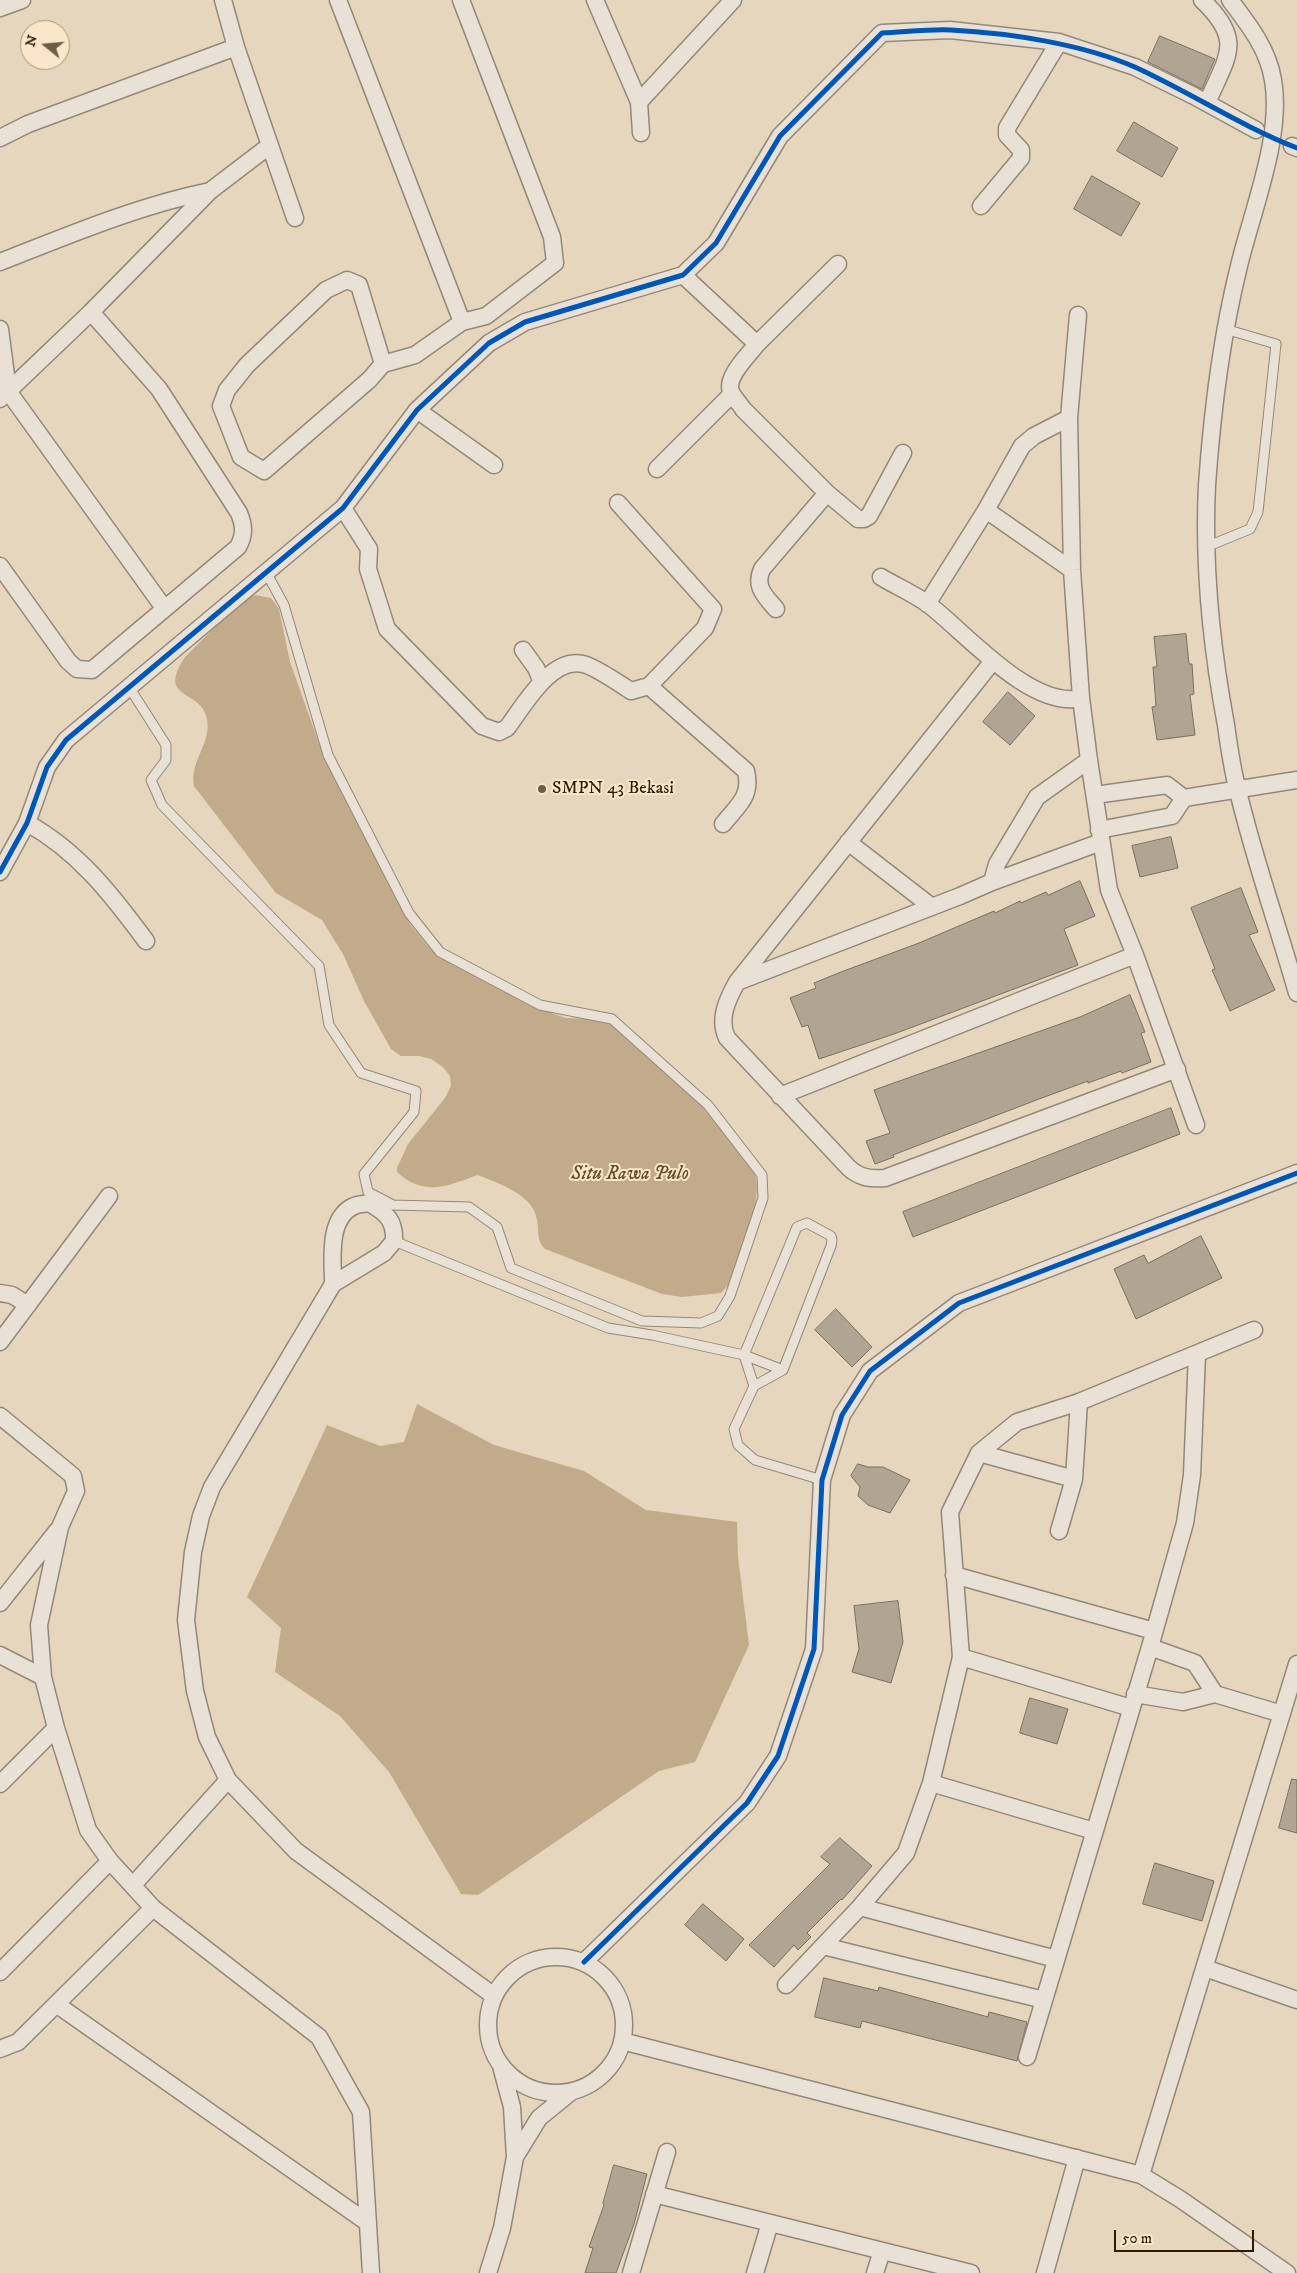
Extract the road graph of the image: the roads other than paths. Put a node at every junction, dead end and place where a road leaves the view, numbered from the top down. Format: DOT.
graph roads {
  1 [pos="22,0"];
  2 [pos="338,0"];
  3 [pos="461,0"];
  4 [pos="595,0"];
  5 [pos="733,0"];
  6 [pos="1202,0"];
  7 [pos="1230,0"];
  8 [pos="226,1"];
  9 [pos="0,8"];
  10 [pos="1059,42"];
  11 [pos="236,46"];
  12 [pos="639,102"];
  13 [pos="1207,103"];
  14 [pos="1256,130"];
  15 [pos="641,133"];
  16 [pos="0,138"];
  17 [pos="269,146"];
  18 [pos="210,191"];
  19 [pos="981,206"];
  20 [pos="296,218"];
  21 [pos="0,262"];
  22 [pos="838,264"];
  23 [pos="683,275"];
  24 [pos="91,312"];
  25 [pos="1078,315"];
  26 [pos="462,322"];
  27 [pos="0,329"];
  28 [pos="1225,329"];
  29 [pos="756,344"];
  30 [pos="384,364"];
  31 [pos="732,394"];
  32 [pos="4,395"];
  33 [pos="417,410"];
  34 [pos="1069,418"];
  35 [pos="903,453"];
  36 [pos="494,465"];
  37 [pos="657,469"];
  38 [pos="827,493"];
  39 [pos="618,503"];
  40 [pos="343,508"];
  41 [pos="986,510"];
  42 [pos="1206,547"];
  43 [pos="0,566"];
  44 [pos="1072,570"];
  45 [pos="266,572"];
  46 [pos="881,577"];
  47 [pos="927,604"];
  48 [pos="164,608"];
  49 [pos="776,609"];
  50 [pos="523,650"];
  51 [pos="993,661"];
  52 [pos="542,682"];
  53 [pos="129,686"];
  54 [pos="649,686"];
  55 [pos="1082,698"];
  56 [pos="1089,760"];
  57 [pos="1297,780"];
  58 [pos="1238,791"];
  59 [pos="1095,795"];
  60 [pos="1184,798"];
  61 [pos="27,823"];
  62 [pos="723,824"];
  63 [pos="1100,836"];
  64 [pos="848,842"];
  65 [pos="0,872"];
  66 [pos="992,882"];
  67 [pos="932,907"];
  68 [pos="146,941"];
  69 [pos="1135,955"];
  70 [pos="737,982"];
  71 [pos="1297,993"];
  72 [pos="1176,1070"];
  73 [pos="780,1096"];
  74 [pos="1196,1125"];
  75 [pos="1297,1173"];
  76 [pos="109,1196"];
  77 [pos="394,1241"];
  78 [pos="333,1284"];
  79 [pos="0,1293"];
  80 [pos="28,1305"];
  81 [pos="1254,1330"];
  82 [pos="0,1342"];
  83 [pos="1197,1354"];
  84 [pos="744,1355"];
  85 [pos="783,1370"];
  86 [pos="754,1386"];
  87 [pos="1079,1402"];
  88 [pos="0,1416"];
  89 [pos="979,1453"];
  90 [pos="822,1480"];
  91 [pos="1074,1480"];
  92 [pos="60,1527"];
  93 [pos="1059,1530"];
  94 [pos="954,1575"];
  95 [pos="0,1603"];
  96 [pos="1154,1631"];
  97 [pos="1150,1647"];
  98 [pos="0,1655"];
  99 [pos="960,1657"];
  100 [pos="1297,1664"];
  101 [pos="43,1677"];
  102 [pos="1215,1694"];
  103 [pos="1133,1701"];
  104 [pos="1282,1714"];
  105 [pos="56,1728"];
  106 [pos="228,1780"];
  107 [pos="930,1782"];
  108 [pos="0,1784"];
  109 [pos="1094,1831"];
  110 [pos="110,1861"];
  111 [pos="133,1885"];
  112 [pos="153,1908"];
  113 [pos="860,1908"];
  114 [pos="823,1946"];
  115 [pos="1056,1959"];
  116 [pos="584,1962"];
  117 [pos="1204,1968"];
  118 [pos="0,1972"];
  119 [pos="786,1985"];
  120 [pos="494,1996"];
  121 [pos="1044,2000"];
  122 [pos="1297,2000"];
  123 [pos="56,2004"];
  124 [pos="622,2041"];
  125 [pos="0,2049"];
  126 [pos="1027,2057"];
  127 [pos="501,2066"];
  128 [pos="571,2092"];
  129 [pos="667,2152"];
  130 [pos="515,2156"];
  131 [pos="1077,2158"];
  132 [pos="1141,2176"];
  133 [pos="654,2194"];
  134 [pos="368,2223"];
  135 [pos="770,2223"];
  136 [pos="882,2251"];
  137 [pos="371,2273"];
  138 [pos="488,2273"];
  139 [pos="631,2273"];
  140 [pos="755,2273"];
  141 [pos="875,2273"];
  142 [pos="971,2273"];
  143 [pos="1045,2273"];
  144 [pos="1287,2273"];
  1 -- 9 [label="street"];
  2 -- 26 [label="street"];
  3 -- 26 [label="street"];
  4 -- 12 [label="street"];
  5 -- 12 [label="street"];
  6 -- 13 [label="street"];
  7 -- 28 [label="street"];
  8 -- 11 [label="street"];
  10 -- 13 [label="street"];
  10 -- 19 [label="street"];
  10 -- 23 [label="street"];
  11 -- 16 [label="street"];
  11 -- 17 [label="street"];
  12 -- 15 [label="street"];
  13 -- 14 [label="street"];
  17 -- 18 [label="street"];
  17 -- 20 [label="street"];
  18 -- 21 [label="street"];
  18 -- 24 [label="street"];
  22 -- 29 [label="street"];
  23 -- 29 [label="street"];
  23 -- 33 [label="street"];
  24 -- 32 [label="street"];
  24 -- 48 [label="street"];
  25 -- 34 [label="street"];
  26 -- 30 [label="street"];
  27 -- 32 [label="street"];
  28 -- 42 [label="street"];
  28 -- 42 [label="lane"];
  29 -- 31 [label="street"];
  30 -- 30 [label="street"];
  31 -- 37 [label="street"];
  31 -- 38 [label="street"];
  32 -- 48 [label="street"];
  33 -- 36 [label="street"];
  33 -- 40 [label="street"];
  34 -- 41 [label="street"];
  34 -- 44 [label="street"];
  35 -- 38 [label="street"];
  38 -- 49 [label="street"];
  39 -- 54 [label="street"];
  40 -- 45 [label="street"];
  40 -- 52 [label="street"];
  41 -- 44 [label="street"];
  41 -- 47 [label="street"];
  42 -- 58 [label="street"];
  43 -- 48 [label="street"];
  44 -- 55 [label="street"];
  45 -- 53 [label="street"];
  45 -- 53 [label="lane"];
  46 -- 47 [label="street"];
  47 -- 51 [label="street"];
  50 -- 52 [label="street"];
  51 -- 55 [label="street"];
  51 -- 64 [label="street"];
  52 -- 54 [label="street"];
  53 -- 61 [label="street"];
  54 -- 62 [label="street"];
  55 -- 56 [label="street"];
  56 -- 59 [label="street"];
  56 -- 66 [label="street"];
  57 -- 58 [label="street"];
  58 -- 60 [label="street"];
  58 -- 71 [label="street"];
  59 -- 60 [label="street"];
  59 -- 63 [label="street"];
  60 -- 63 [label="street"];
  61 -- 65 [label="street"];
  61 -- 68 [label="street"];
  63 -- 66 [label="street"];
  63 -- 69 [label="street"];
  64 -- 67 [label="street"];
  64 -- 70 [label="street"];
  66 -- 67 [label="street"];
  67 -- 70 [label="street"];
  69 -- 72 [label="street"];
  69 -- 73 [label="street"];
  70 -- 73 [label="street"];
  72 -- 73 [label="street"];
  72 -- 74 [label="street"];
  75 -- 90 [label="street"];
  76 -- 80 [label="street"];
  77 -- 78 [label="street"];
  77 -- 78 [label="street"];
  77 -- 84 [label="lane"];
  78 -- 106 [label="street"];
  79 -- 80 [label="street"];
  80 -- 82 [label="street"];
  81 -- 83 [label="street"];
  83 -- 87 [label="street"];
  83 -- 96 [label="street"];
  84 -- 85 [label="lane"];
  84 -- 85 [label="lane"];
  84 -- 86 [label="lane"];
  85 -- 86 [label="lane"];
  86 -- 90 [label="lane"];
  87 -- 89 [label="street"];
  87 -- 91 [label="street"];
  88 -- 92 [label="street"];
  89 -- 91 [label="street"];
  89 -- 94 [label="street"];
  90 -- 116 [label="street"];
  91 -- 93 [label="street"];
  92 -- 95 [label="street"];
  92 -- 101 [label="street"];
  94 -- 96 [label="street"];
  94 -- 99 [label="street"];
  96 -- 97 [label="street"];
  97 -- 102 [label="street"];
  97 -- 103 [label="street"];
  98 -- 101 [label="street"];
  99 -- 103 [label="street"];
  99 -- 107 [label="street"];
  100 -- 104 [label="street"];
  101 -- 105 [label="street"];
  102 -- 103 [label="street"];
  102 -- 104 [label="street"];
  103 -- 109 [label="street"];
  104 -- 117 [label="street"];
  105 -- 108 [label="street"];
  105 -- 110 [label="street"];
  106 -- 111 [label="street"];
  106 -- 120 [label="street"];
  107 -- 109 [label="street"];
  107 -- 113 [label="street"];
  109 -- 115 [label="street"];
  110 -- 111 [label="street"];
  110 -- 118 [label="street"];
  111 -- 112 [label="street"];
  112 -- 123 [label="street"];
  112 -- 134 [label="street"];
  113 -- 114 [label="street"];
  113 -- 115 [label="street"];
  114 -- 119 [label="street"];
  114 -- 121 [label="street"];
  115 -- 121 [label="street"];
  116 -- 120 [label="street"];
  116 -- 124 [label="street"];
  117 -- 122 [label="street"];
  117 -- 132 [label="street"];
  120 -- 127 [label="street"];
  121 -- 126 [label="street"];
  123 -- 125 [label="street"];
  123 -- 134 [label="street"];
  124 -- 128 [label="street"];
  124 -- 131 [label="street"];
  127 -- 128 [label="street"];
  127 -- 130 [label="street"];
  128 -- 130 [label="street"];
  129 -- 133 [label="street"];
  130 -- 138 [label="street"];
  131 -- 132 [label="street"];
  131 -- 143 [label="street"];
  132 -- 144 [label="street"];
  133 -- 135 [label="street"];
  133 -- 139 [label="street"];
  134 -- 137 [label="street"];
  135 -- 136 [label="street"];
  135 -- 140 [label="street"];
  136 -- 141 [label="street"];
  136 -- 142 [label="street"];
}
